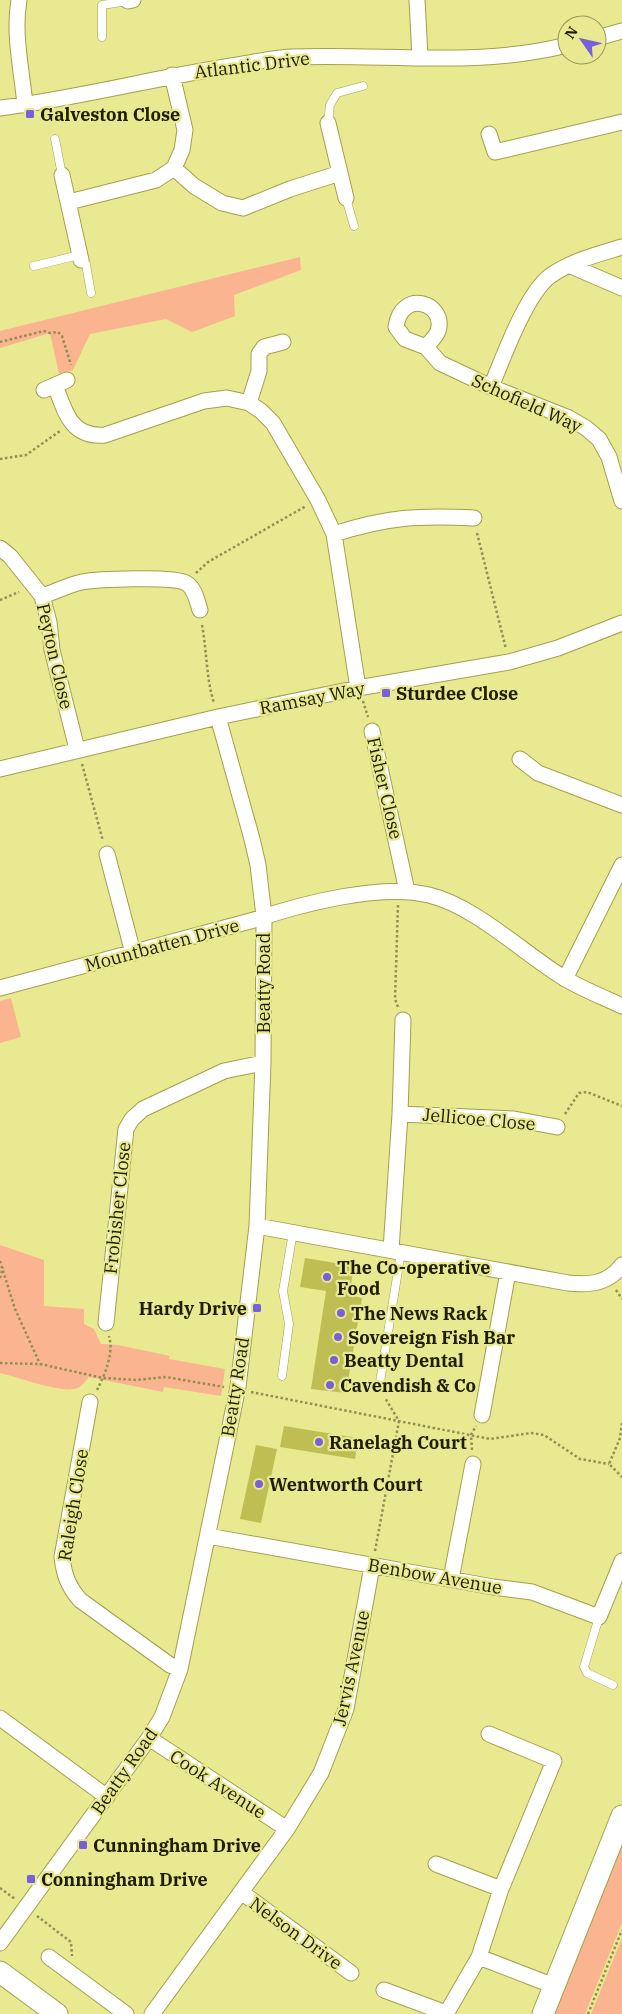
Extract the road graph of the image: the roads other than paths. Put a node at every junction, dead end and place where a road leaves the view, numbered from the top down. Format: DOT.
graph roads {
  1 [pos="19,0"];
  2 [pos="417,0"];
  3 [pos="131,1"];
  4 [pos="620,32"];
  5 [pos="607,35"];
  6 [pos="102,37"];
  7 [pos="622,47"];
  8 [pos="557,48"];
  9 [pos="420,57"];
  10 [pos="172,75"];
  11 [pos="363,86"];
  12 [pos="26,105"];
  13 [pos="0,108"];
  14 [pos="622,122"];
  15 [pos="328,123"];
  16 [pos="489,134"];
  17 [pos="55,140"];
  18 [pos="174,168"];
  19 [pos="340,174"];
  20 [pos="62,175"];
  21 [pos="346,198"];
  22 [pos="69,202"];
  23 [pos="354,226"];
  24 [pos="622,247"];
  25 [pos="80,257"];
  26 [pos="34,266"];
  27 [pos="571,266"];
  28 [pos="622,288"];
  29 [pos="91,293"];
  30 [pos="283,342"];
  31 [pos="426,347"];
  32 [pos="55,385"];
  33 [pos="491,387"];
  34 [pos="249,403"];
  35 [pos="615,454"];
  36 [pos="622,501"];
  37 [pos="474,518"];
  38 [pos="334,534"];
  39 [pos="0,548"];
  40 [pos="39,592"];
  41 [pos="200,610"];
  42 [pos="622,624"];
  43 [pos="358,688"];
  44 [pos="218,716"];
  45 [pos="372,731"];
  46 [pos="77,749"];
  47 [pos="520,759"];
  48 [pos="0,769"];
  49 [pos="622,806"];
  50 [pos="107,854"];
  51 [pos="622,865"];
  52 [pos="403,891"];
  53 [pos="264,916"];
  54 [pos="133,952"];
  55 [pos="565,979"];
  56 [pos="0,988"];
  57 [pos="622,1006"];
  58 [pos="403,1020"];
  59 [pos="263,1063"];
  60 [pos="400,1114"];
  61 [pos="557,1127"];
  62 [pos="256,1226"];
  63 [pos="294,1232"];
  64 [pos="396,1251"];
  65 [pos="622,1265"];
  66 [pos="508,1272"];
  67 [pos="106,1323"];
  68 [pos="282,1376"];
  69 [pos="379,1388"];
  70 [pos="90,1402"];
  71 [pos="482,1415"];
  72 [pos="473,1464"];
  73 [pos="208,1536"];
  74 [pos="622,1561"];
  75 [pos="372,1566"];
  76 [pos="451,1579"];
  77 [pos="599,1617"];
  78 [pos="180,1669"];
  79 [pos="613,1685"];
  80 [pos="0,1718"];
  81 [pos="489,1734"];
  82 [pos="149,1738"];
  83 [pos="107,1796"];
  84 [pos="622,1816"];
  85 [pos="287,1829"];
  86 [pos="436,1864"];
  87 [pos="501,1889"];
  88 [pos="241,1892"];
  89 [pos="0,1943"];
  90 [pos="49,1957"];
  91 [pos="479,1957"];
  92 [pos="0,1972"];
  93 [pos="351,1973"];
  94 [pos="554,1986"];
  95 [pos="384,1990"];
  96 [pos="57,2014"];
  97 [pos="126,2014"];
  98 [pos="152,2014"];
  99 [pos="446,2014"];
  100 [pos="543,2014"];
  1 -- 12 [label="street"];
  2 -- 9 [label="street"];
  3 -- 6 [label="lane"];
  4 -- 5 [label="street"];
  4 -- 7 [label="street"];
  8 -- 9 [label="street, Atlantic Drive"];
  9 -- 10 [label="street, Atlantic Drive"];
  10 -- 12 [label="street, Atlantic Drive"];
  10 -- 18 [label="street"];
  11 -- 15 [label="lane"];
  12 -- 13 [label="street, Atlantic Drive"];
  14 -- 16 [label="street"];
  15 -- 19 [label="street"];
  17 -- 20 [label="lane"];
  18 -- 19 [label="street"];
  18 -- 22 [label="street"];
  19 -- 21 [label="street"];
  20 -- 22 [label="street"];
  21 -- 23 [label="lane"];
  22 -- 25 [label="street"];
  24 -- 27 [label="street"];
  25 -- 26 [label="lane"];
  25 -- 29 [label="lane"];
  27 -- 28 [label="street"];
  27 -- 33 [label="street"];
  30 -- 34 [label="street"];
  31 -- 33 [label="street, Schofield Way"];
  32 -- 34 [label="street"];
  33 -- 35 [label="street, Schofield Way"];
  34 -- 38 [label="street"];
  35 -- 36 [label="street, Schofield Way"];
  37 -- 38 [label="street"];
  38 -- 43 [label="street"];
  39 -- 40 [label="street, Peyton Close"];
  40 -- 41 [label="street"];
  40 -- 46 [label="street, Peyton Close"];
  42 -- 43 [label="street, Ramsay Way"];
  43 -- 44 [label="street, Ramsay Way"];
  44 -- 46 [label="street, Ramsay Way"];
  44 -- 53 [label="street, Beatty Road"];
  45 -- 52 [label="street, Fisher Close"];
  46 -- 48 [label="street, Ramsay Way"];
  47 -- 49 [label="street"];
  50 -- 54 [label="street"];
  51 -- 55 [label="street"];
  52 -- 53 [label="street, Mountbatten Drive"];
  52 -- 55 [label="street, Mountbatten Drive"];
  53 -- 54 [label="street, Mountbatten Drive"];
  53 -- 59 [label="street, Beatty Road"];
  54 -- 56 [label="street, Mountbatten Drive"];
  55 -- 57 [label="street, Mountbatten Drive"];
  58 -- 60 [label="street, Jellicoe Close"];
  59 -- 62 [label="street, Beatty Road"];
  59 -- 67 [label="street, Frobisher Close"];
  60 -- 61 [label="street, Jellicoe Close"];
  60 -- 64 [label="street, Jellicoe Close"];
  62 -- 63 [label="street"];
  62 -- 73 [label="street, Beatty Road"];
  63 -- 64 [label="street"];
  63 -- 68 [label="lane"];
  64 -- 66 [label="street"];
  64 -- 69 [label="lane"];
  65 -- 66 [label="street"];
  66 -- 71 [label="street"];
  70 -- 78 [label="street, Raleigh Close"];
  72 -- 76 [label="street"];
  73 -- 75 [label="street, Benbow Avenue"];
  73 -- 78 [label="street, Beatty Road"];
  74 -- 77 [label="street"];
  75 -- 76 [label="street, Benbow Avenue"];
  75 -- 85 [label="street, Jervis Avenue"];
  76 -- 77 [label="street, Benbow Avenue"];
  77 -- 79 [label="lane"];
  78 -- 82 [label="street, Beatty Road"];
  80 -- 83 [label="street"];
  81 -- 87 [label="street"];
  82 -- 83 [label="street, Beatty Road"];
  82 -- 85 [label="street, Cook Avenue"];
  83 -- 89 [label="street, Beatty Road"];
  84 -- 94 [label="street"];
  85 -- 88 [label="street, Jervis Avenue"];
  86 -- 87 [label="street"];
  87 -- 91 [label="street"];
  88 -- 93 [label="street, Nelson Drive"];
  88 -- 98 [label="street, Jervis Avenue"];
  90 -- 97 [label="street"];
  91 -- 94 [label="street"];
  91 -- 99 [label="street"];
  92 -- 96 [label="street"];
  94 -- 100 [label="street"];
  95 -- 99 [label="street"];
}
